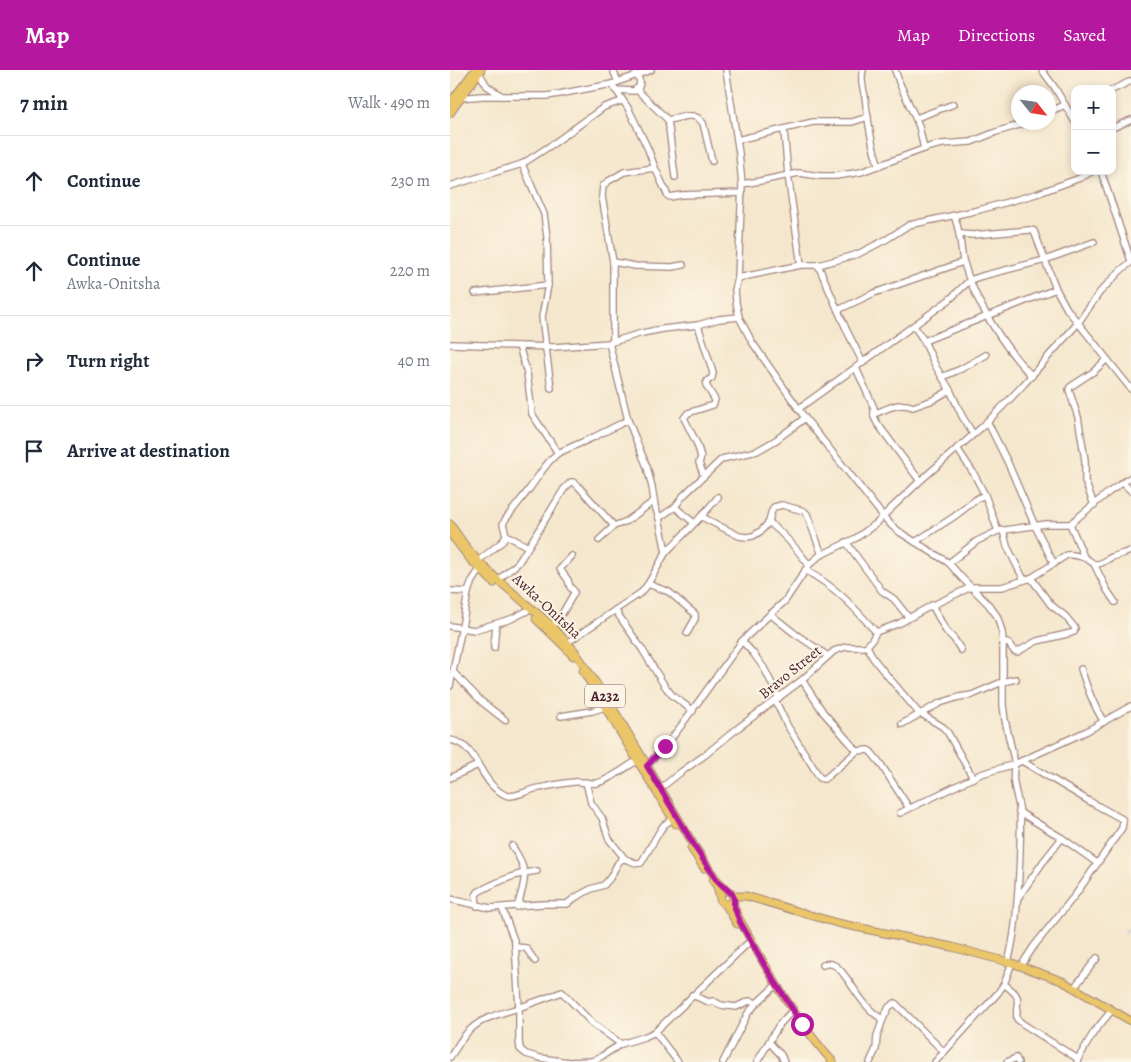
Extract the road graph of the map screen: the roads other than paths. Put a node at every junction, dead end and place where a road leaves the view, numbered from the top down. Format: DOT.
graph roads {
  1 [pos="613,70"];
  2 [pos="651,70"];
  3 [pos="726,70"];
  4 [pos="862,70"];
  5 [pos="895,70"];
  6 [pos="902,70"];
  7 [pos="1042,70"];
  8 [pos="478,71"];
  9 [pos="637,75"];
  10 [pos="1131,81"];
  11 [pos="615,86"];
  12 [pos="1116,88"];
  13 [pos="636,89"];
  14 [pos="502,96"];
  15 [pos="462,98"];
  16 [pos="452,101"];
  17 [pos="622,101"];
  18 [pos="954,104"];
  19 [pos="1065,105"];
  20 [pos="1056,109"];
  21 [pos="1071,109"];
  22 [pos="450,113"];
  23 [pos="868,117"];
  24 [pos="916,118"];
  25 [pos="668,120"];
  26 [pos="1131,120"];
  27 [pos="1116,126"];
  28 [pos="1011,127"];
  29 [pos="784,130"];
  30 [pos="737,140"];
  31 [pos="924,149"];
  32 [pos="712,161"];
  33 [pos="522,164"];
  34 [pos="879,166"];
  35 [pos="655,168"];
  36 [pos="788,175"];
  37 [pos="1085,175"];
  38 [pos="1102,175"];
  39 [pos="676,177"];
  40 [pos="742,184"];
  41 [pos="450,186"];
  42 [pos="742,193"];
  43 [pos="954,215"];
  44 [pos="960,234"];
  45 [pos="1094,242"];
  46 [pos="1045,260"];
  47 [pos="1131,261"];
  48 [pos="613,262"];
  49 [pos="964,262"];
  50 [pos="683,265"];
  51 [pos="801,265"];
  52 [pos="818,265"];
  53 [pos="738,278"];
  54 [pos="970,280"];
  55 [pos="548,285"];
  56 [pos="1056,289"];
  57 [pos="475,293"];
  58 [pos="838,310"];
  59 [pos="987,316"];
  60 [pos="739,317"];
  61 [pos="1078,323"];
  62 [pos="698,325"];
  63 [pos="914,326"];
  64 [pos="924,341"];
  65 [pos="611,342"];
  66 [pos="450,344"];
  67 [pos="519,346"];
  68 [pos="547,346"];
  69 [pos="986,355"];
  70 [pos="1107,359"];
  71 [pos="863,363"];
  72 [pos="856,368"];
  73 [pos="1032,376"];
  74 [pos="942,377"];
  75 [pos="552,388"];
  76 [pos="1131,389"];
  77 [pos="950,390"];
  78 [pos="798,409"];
  79 [pos="874,414"];
  80 [pos="804,418"];
  81 [pos="628,420"];
  82 [pos="987,421"];
  83 [pos="973,434"];
  84 [pos="957,448"];
  85 [pos="558,453"];
  86 [pos="704,476"];
  87 [pos="1131,477"];
  88 [pos="920,481"];
  89 [pos="1123,483"];
  90 [pos="1131,491"];
  91 [pos="985,495"];
  92 [pos="718,497"];
  93 [pos="654,501"];
  94 [pos="1094,505"];
  95 [pos="675,507"];
  96 [pos="883,516"];
  97 [pos="702,517"];
  98 [pos="659,518"];
  99 [pos="770,522"];
  100 [pos="694,523"];
  101 [pos="450,524"];
  102 [pos="1070,524"];
  103 [pos="614,526"];
  104 [pos="1034,526"];
  105 [pos="1000,530"];
  106 [pos="450,533"];
  107 [pos="506,535"];
  108 [pos="599,540"];
  109 [pos="846,542"];
  110 [pos="915,542"];
  111 [pos="528,547"];
  112 [pos="1131,551"];
  113 [pos="666,552"];
  114 [pos="822,555"];
  115 [pos="572,556"];
  116 [pos="1084,557"];
  117 [pos="949,563"];
  118 [pos="810,564"];
  119 [pos="1054,564"];
  120 [pos="1094,564"];
  121 [pos="479,565"];
  122 [pos="805,570"];
  123 [pos="1031,578"];
  124 [pos="498,580"];
  125 [pos="1024,580"];
  126 [pos="648,584"];
  127 [pos="972,587"];
  128 [pos="450,591"];
  129 [pos="468,592"];
  130 [pos="1115,602"];
  131 [pos="932,605"];
  132 [pos="615,610"];
  133 [pos="526,611"];
  134 [pos="770,614"];
  135 [pos="909,618"];
  136 [pos="496,624"];
  137 [pos="450,626"];
  138 [pos="552,626"];
  139 [pos="462,627"];
  140 [pos="876,632"];
  141 [pos="687,634"];
  142 [pos="742,641"];
  143 [pos="1003,641"];
  144 [pos="565,643"];
  145 [pos="867,646"];
  146 [pos="494,648"];
  147 [pos="961,650"];
  148 [pos="828,656"];
  149 [pos="1081,669"];
  150 [pos="453,672"];
  151 [pos="1016,679"];
  152 [pos="802,680"];
  153 [pos="1002,682"];
  154 [pos="450,686"];
  155 [pos="777,699"];
  156 [pos="1131,706"];
  157 [pos="605,707"];
  158 [pos="693,711"];
  159 [pos="922,714"];
  160 [pos="561,716"];
  161 [pos="505,720"];
  162 [pos="1104,722"];
  163 [pos="902,724"];
  164 [pos="450,740"];
  165 [pos="857,751"];
  166 [pos="638,760"];
  167 [pos="1022,761"];
  168 [pos="1015,764"];
  169 [pos="478,765"];
  170 [pos="645,768"];
  171 [pos="450,778"];
  172 [pos="973,778"];
  173 [pos="586,782"];
  174 [pos="661,788"];
  175 [pos="909,808"];
  176 [pos="900,812"];
  177 [pos="1020,812"];
  178 [pos="675,818"];
  179 [pos="1062,838"];
  180 [pos="512,846"];
  181 [pos="625,859"];
  182 [pos="1097,863"];
  183 [pos="537,871"];
  184 [pos="524,872"];
  185 [pos="730,898"];
  186 [pos="1018,898"];
  187 [pos="450,899"];
  188 [pos="477,906"];
  189 [pos="517,907"];
  190 [pos="502,908"];
  191 [pos="747,944"];
  192 [pos="514,947"];
  193 [pos="1098,958"];
  194 [pos="536,961"];
  195 [pos="1010,962"];
  196 [pos="823,965"];
  197 [pos="1021,966"];
  198 [pos="1004,984"];
  199 [pos="774,987"];
  200 [pos="1074,988"];
  201 [pos="692,996"];
  202 [pos="757,1003"];
  203 [pos="519,1008"];
  204 [pos="1112,1010"];
  205 [pos="790,1013"];
  206 [pos="883,1019"];
  207 [pos="1131,1021"];
  208 [pos="655,1032"];
  209 [pos="769,1042"];
  210 [pos="621,1044"];
  211 [pos="944,1052"];
  212 [pos="450,1058"];
  213 [pos="530,1059"];
  214 [pos="593,1061"];
  215 [pos="1078,1061"];
  216 [pos="678,1062"];
  217 [pos="723,1062"];
  218 [pos="757,1062"];
  219 [pos="784,1062"];
  220 [pos="828,1062"];
  221 [pos="833,1062"];
  222 [pos="870,1062"];
  223 [pos="935,1062"];
  224 [pos="1007,1062"];
  225 [pos="1018,1062"];
  1 -- 11 [label="street"];
  2 -- 9 [label="street"];
  3 -- 30 [label="street"];
  4 -- 23 [label="street"];
  5 -- 6 [label="street"];
  5 -- 24 [label="street"];
  7 -- 19 [label="street"];
  8 -- 14 [label="street"];
  8 -- 15 [label="main road"];
  8 -- 16 [label="main road"];
  9 -- 11 [label="street"];
  9 -- 13 [label="street"];
  10 -- 12 [label="street"];
  11 -- 13 [label="street"];
  11 -- 14 [label="street"];
  11 -- 17 [label="street"];
  13 -- 25 [label="street"];
  14 -- 15 [label="street"];
  15 -- 16 [label="street"];
  15 -- 22 [label="main road"];
  17 -- 33 [label="street"];
  17 -- 35 [label="street"];
  18 -- 24 [label="street"];
  19 -- 20 [label="street"];
  19 -- 21 [label="street"];
  23 -- 29 [label="street"];
  23 -- 34 [label="street"];
  24 -- 31 [label="street"];
  25 -- 32 [label="street"];
  25 -- 39 [label="street"];
  26 -- 27 [label="street"];
  28 -- 31 [label="street"];
  29 -- 30 [label="street"];
  29 -- 36 [label="street"];
  30 -- 40 [label="street"];
  31 -- 34 [label="street"];
  33 -- 41 [label="street"];
  33 -- 55 [label="street"];
  34 -- 36 [label="street"];
  35 -- 42 [label="street"];
  35 -- 48 [label="street"];
  36 -- 40 [label="street"];
  36 -- 51 [label="street"];
  37 -- 43 [label="street"];
  38 -- 47 [label="street"];
  40 -- 42 [label="street"];
  42 -- 53 [label="street"];
  43 -- 44 [label="street"];
  43 -- 52 [label="street"];
  44 -- 46 [label="street"];
  44 -- 49 [label="street"];
  45 -- 46 [label="street"];
  46 -- 54 [label="street"];
  46 -- 56 [label="street"];
  47 -- 61 [label="street"];
  48 -- 50 [label="street"];
  48 -- 65 [label="street"];
  49 -- 54 [label="street"];
  49 -- 58 [label="street"];
  51 -- 52 [label="street"];
  51 -- 53 [label="street"];
  52 -- 58 [label="street"];
  53 -- 60 [label="street"];
  54 -- 59 [label="street"];
  54 -- 63 [label="street"];
  55 -- 57 [label="street"];
  55 -- 68 [label="street"];
  56 -- 59 [label="street"];
  56 -- 61 [label="street"];
  58 -- 71 [label="street"];
  59 -- 64 [label="street"];
  59 -- 73 [label="street"];
  60 -- 62 [label="street"];
  60 -- 78 [label="street"];
  61 -- 70 [label="street"];
  61 -- 73 [label="street"];
  62 -- 65 [label="street"];
  62 -- 86 [label="street"];
  63 -- 64 [label="street"];
  63 -- 71 [label="street"];
  64 -- 74 [label="street"];
  65 -- 68 [label="street"];
  65 -- 81 [label="street"];
  66 -- 67 [label="street"];
  67 -- 68 [label="street"];
  67 -- 85 [label="street"];
  68 -- 75 [label="street"];
  69 -- 74 [label="street"];
  70 -- 76 [label="street"];
  70 -- 94 [label="street"];
  71 -- 72 [label="street"];
  72 -- 78 [label="street"];
  72 -- 79 [label="street"];
  73 -- 82 [label="street"];
  74 -- 77 [label="street"];
  77 -- 79 [label="street"];
  77 -- 83 [label="street"];
  78 -- 80 [label="street"];
  79 -- 88 [label="street"];
  80 -- 86 [label="street"];
  80 -- 96 [label="street"];
  81 -- 85 [label="street"];
  81 -- 93 [label="street"];
  82 -- 83 [label="street"];
  82 -- 104 [label="street"];
  83 -- 84 [label="street"];
  84 -- 88 [label="street"];
  84 -- 91 [label="street"];
  85 -- 107 [label="street"];
  86 -- 95 [label="street"];
  87 -- 89 [label="street"];
  88 -- 96 [label="street"];
  89 -- 90 [label="street"];
  89 -- 94 [label="street"];
  91 -- 105 [label="street"];
  91 -- 110 [label="street"];
  92 -- 97 [label="street"];
  93 -- 98 [label="street"];
  93 -- 103 [label="street"];
  94 -- 102 [label="street"];
  95 -- 98 [label="street"];
  95 -- 100 [label="street"];
  96 -- 109 [label="street"];
  96 -- 110 [label="street"];
  97 -- 99 [label="street"];
  97 -- 100 [label="street"];
  98 -- 113 [label="street"];
  99 -- 114 [label="street"];
  99 -- 118 [label="street"];
  100 -- 113 [label="street"];
  101 -- 121 [label="main road, Awka-Onitsha / A232"];
  102 -- 104 [label="street"];
  102 -- 116 [label="street"];
  103 -- 108 [label="street"];
  103 -- 111 [label="street"];
  104 -- 105 [label="street"];
  104 -- 119 [label="street"];
  105 -- 117 [label="street"];
  105 -- 125 [label="street"];
  106 -- 121 [label="main road, Awka-Onitsha / A232"];
  107 -- 111 [label="street"];
  107 -- 121 [label="street"];
  109 -- 114 [label="street"];
  109 -- 135 [label="street"];
  110 -- 117 [label="street"];
  111 -- 124 [label="street"];
  112 -- 120 [label="street"];
  113 -- 126 [label="street"];
  114 -- 118 [label="street"];
  115 -- 138 [label="street"];
  116 -- 119 [label="street"];
  116 -- 120 [label="street"];
  117 -- 127 [label="street"];
  118 -- 122 [label="street"];
  119 -- 123 [label="street"];
  120 -- 130 [label="street"];
  121 -- 124 [label="main road, Awka-Onitsha / A232"];
  121 -- 129 [label="street"];
  121 -- 133 [label="main road, Awka-Onitsha / A232"];
  122 -- 134 [label="street"];
  122 -- 140 [label="street"];
  123 -- 125 [label="street"];
  123 -- 143 [label="street"];
  124 -- 138 [label="main road, Awka-Onitsha / A232"];
  125 -- 127 [label="street"];
  126 -- 132 [label="street"];
  126 -- 141 [label="street"];
  127 -- 131 [label="street"];
  127 -- 143 [label="street"];
  128 -- 129 [label="street"];
  129 -- 139 [label="street"];
  131 -- 135 [label="street"];
  131 -- 147 [label="street"];
  132 -- 144 [label="street"];
  132 -- 158 [label="street"];
  133 -- 136 [label="street"];
  133 -- 144 [label="main road, Awka-Onitsha / A232"];
  134 -- 142 [label="street"];
  134 -- 148 [label="street"];
  135 -- 140 [label="street"];
  136 -- 139 [label="street"];
  136 -- 146 [label="street"];
  137 -- 139 [label="street"];
  138 -- 144 [label="main road, Awka-Onitsha / A232"];
  139 -- 150 [label="street"];
  140 -- 145 [label="street"];
  142 -- 155 [label="street"];
  142 -- 158 [label="street"];
  143 -- 153 [label="street"];
  144 -- 157 [label="main road, Awka-Onitsha / A232"];
  144 -- 170 [label="main road, Awka-Onitsha / A232"];
  145 -- 148 [label="street, Bravo Street"];
  145 -- 159 [label="street"];
  148 -- 152 [label="street, Bravo Street"];
  149 -- 162 [label="street"];
  150 -- 154 [label="street"];
  150 -- 161 [label="street"];
  151 -- 153 [label="street"];
  152 -- 155 [label="street, Bravo Street"];
  152 -- 165 [label="street"];
  153 -- 159 [label="street"];
  153 -- 168 [label="street"];
  155 -- 165 [label="street"];
  155 -- 174 [label="street, Bravo Street"];
  156 -- 162 [label="street"];
  157 -- 160 [label="street"];
  157 -- 166 [label="main road, Awka-Onitsha / A232"];
  158 -- 170 [label="street"];
  159 -- 163 [label="street"];
  159 -- 172 [label="street"];
  162 -- 167 [label="street"];
  164 -- 169 [label="street"];
  165 -- 175 [label="street"];
  166 -- 170 [label="main road, Awka-Onitsha / A232"];
  166 -- 173 [label="street"];
  167 -- 168 [label="street"];
  167 -- 182 [label="street"];
  168 -- 172 [label="street"];
  168 -- 177 [label="street"];
  169 -- 171 [label="street"];
  169 -- 173 [label="street"];
  170 -- 174 [label="main road, Awka-Onitsha / A232"];
  170 -- 178 [label="main road, Awka-Onitsha / A232"];
  172 -- 175 [label="street"];
  173 -- 181 [label="street"];
  174 -- 178 [label="main road, Awka-Onitsha / A232"];
  175 -- 176 [label="street"];
  177 -- 179 [label="street"];
  177 -- 186 [label="street"];
  178 -- 181 [label="street"];
  178 -- 185 [label="main road, Awka-Onitsha / A232"];
  178 -- 185 [label="main road, Awka-Onitsha / A232"];
  179 -- 182 [label="street"];
  179 -- 186 [label="street"];
  180 -- 184 [label="street"];
  181 -- 189 [label="street"];
  182 -- 197 [label="street"];
  183 -- 184 [label="street"];
  184 -- 188 [label="street"];
  184 -- 189 [label="street"];
  185 -- 191 [label="main road, A232"];
  185 -- 195 [label="main road"];
  185 -- 221 [label="main road, A232"];
  186 -- 195 [label="street"];
  187 -- 188 [label="street"];
  188 -- 190 [label="street"];
  189 -- 190 [label="street"];
  190 -- 192 [label="street"];
  191 -- 199 [label="main road, A232"];
  191 -- 201 [label="street"];
  192 -- 194 [label="street"];
  192 -- 203 [label="street"];
  193 -- 200 [label="street"];
  195 -- 197 [label="main road"];
  195 -- 198 [label="street"];
  196 -- 206 [label="street"];
  197 -- 200 [label="main road"];
  198 -- 211 [label="street"];
  198 -- 215 [label="street"];
  199 -- 202 [label="street"];
  199 -- 205 [label="main road, A232"];
  200 -- 204 [label="main road"];
  201 -- 202 [label="street"];
  201 -- 208 [label="street"];
  202 -- 217 [label="street"];
  203 -- 210 [label="street"];
  203 -- 212 [label="street"];
  203 -- 213 [label="street"];
  204 -- 207 [label="main road"];
  204 -- 215 [label="street"];
  205 -- 209 [label="street"];
  205 -- 220 [label="main road, A232"];
  206 -- 211 [label="street"];
  206 -- 222 [label="street"];
  208 -- 210 [label="street"];
  208 -- 216 [label="street"];
  209 -- 218 [label="street"];
  209 -- 219 [label="street"];
  210 -- 214 [label="street"];
  211 -- 223 [label="street"];
  213 -- 214 [label="street"];
  224 -- 225 [label="street"];
}
